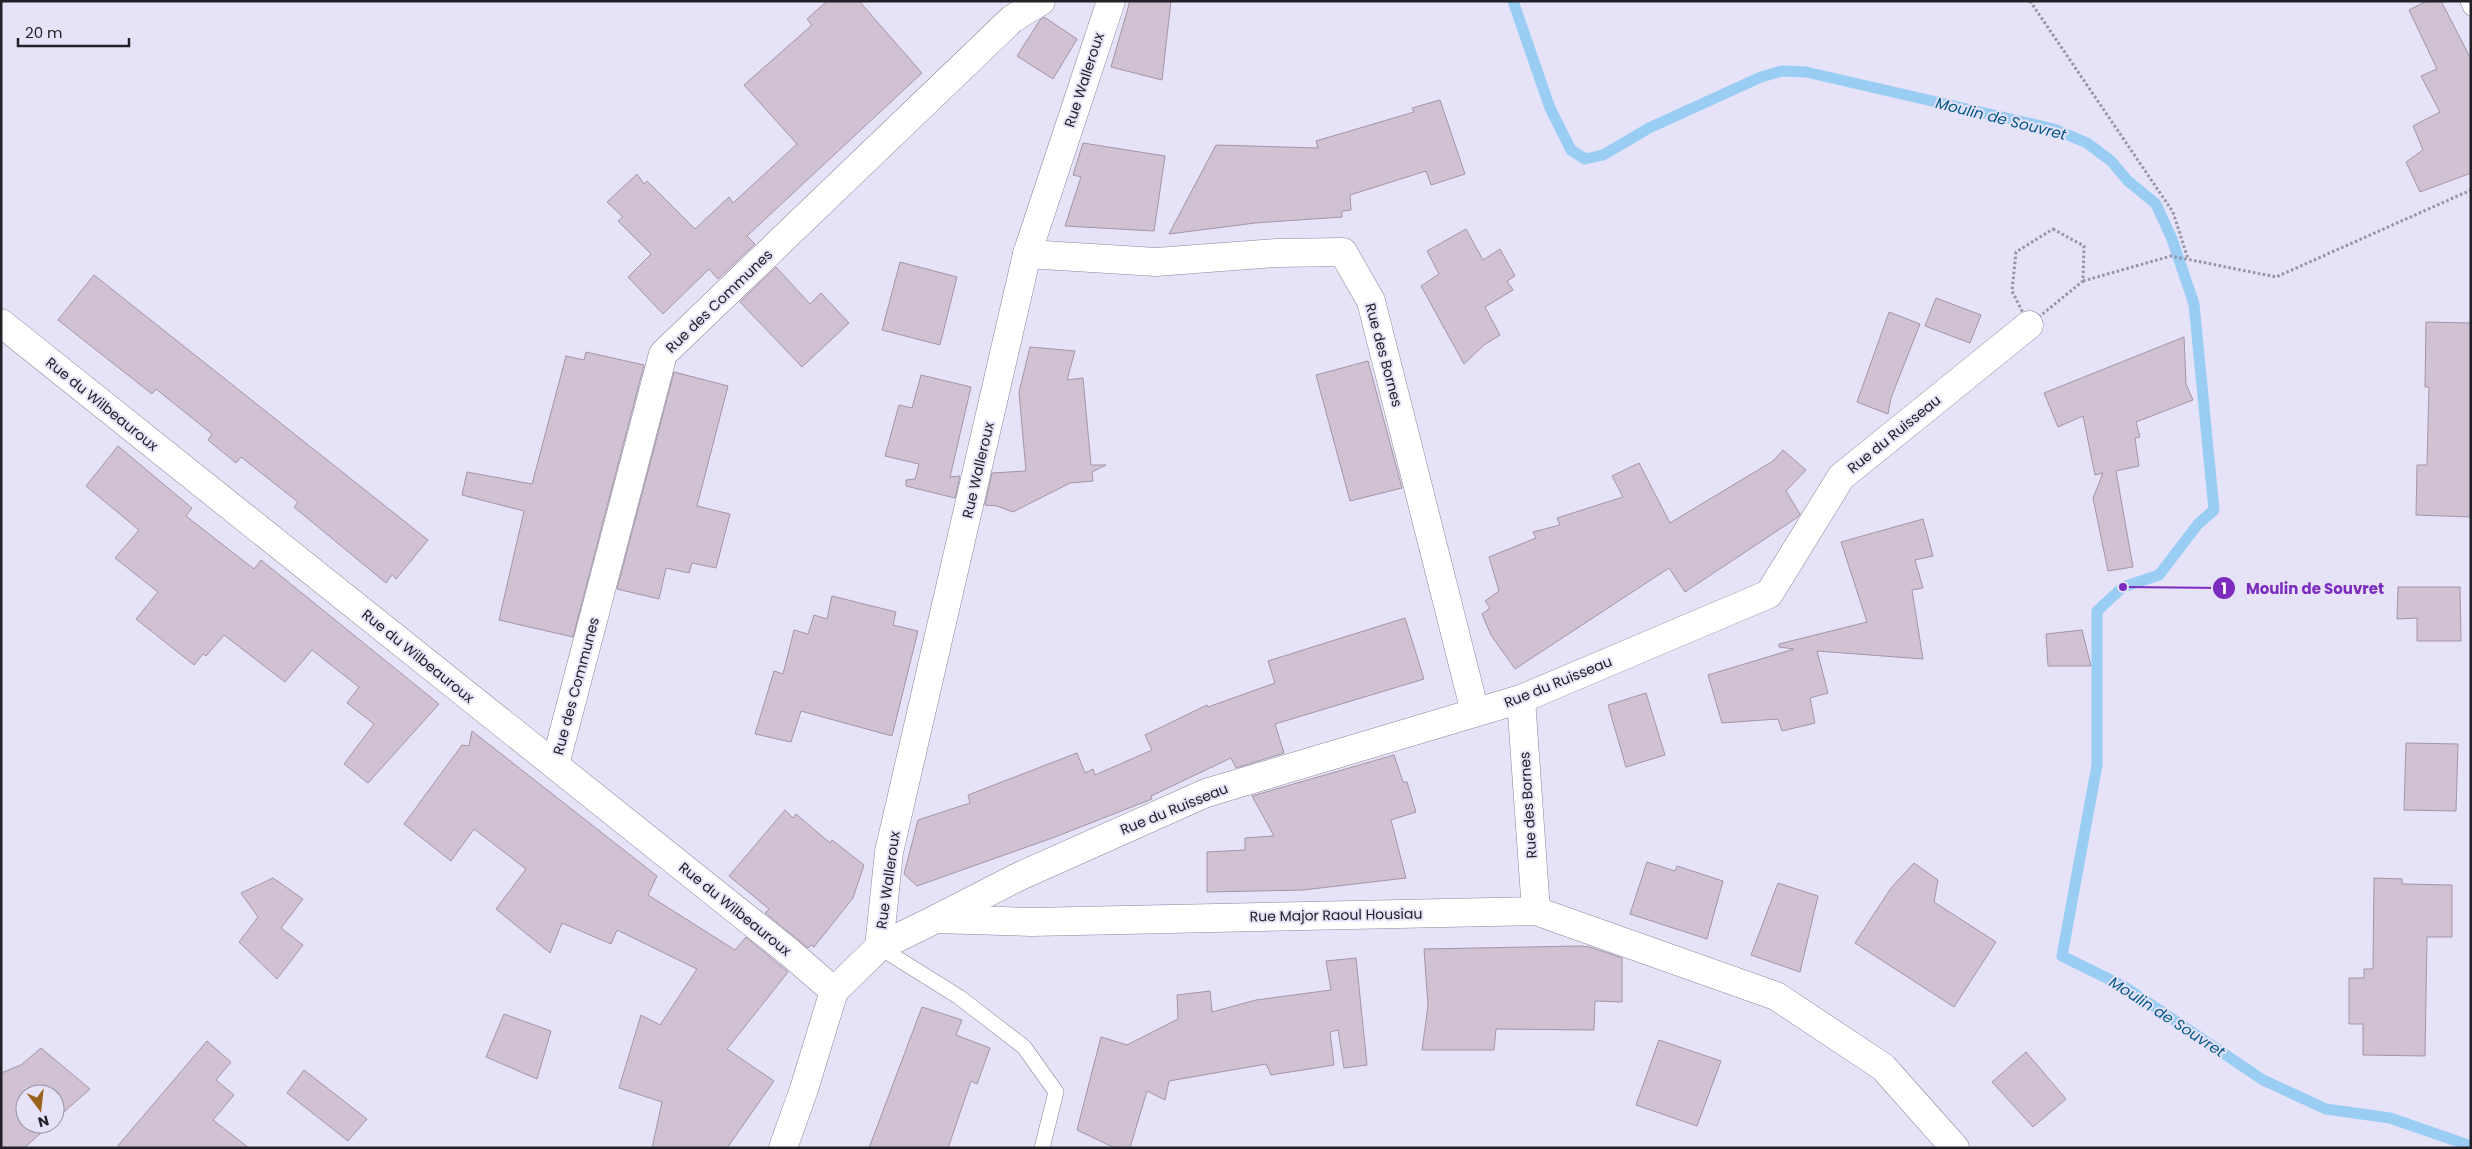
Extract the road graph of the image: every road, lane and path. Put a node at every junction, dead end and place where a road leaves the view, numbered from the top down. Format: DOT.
graph roads {
  1 [pos="1042,1"];
  2 [pos="1111,1"];
  3 [pos="2030,1"];
  4 [pos="2468,1"];
  5 [pos="2471,8"];
  6 [pos="2471,190"];
  7 [pos="1028,254"];
  8 [pos="2187,259"];
  9 [pos="2084,281"];
  10 [pos="1,323"];
  11 [pos="2029,325"];
  12 [pos="1521,699"];
  13 [pos="1475,712"];
  14 [pos="555,765"];
  15 [pos="1536,911"];
  16 [pos="936,919"];
  17 [pos="879,947"];
  18 [pos="834,991"];
  19 [pos="784,1148"];
  20 [pos="1042,1148"];
  21 [pos="1955,1148"];
  1 -- 14 [label="street, Rue des Communes"];
  2 -- 7 [label="street, Rue Walleroux"];
  3 -- 8 [label="path"];
  4 -- 5 [label="lane"];
  6 -- 8 [label="path"];
  7 -- 13 [label="street, Rue des Bornes"];
  7 -- 17 [label="street, Rue Walleroux"];
  8 -- 9 [label="path"];
  9 -- 11 [label="path"];
  9 -- 11 [label="path"];
  10 -- 14 [label="street, Rue du Wilbeauroux"];
  11 -- 12 [label="street, Rue du Ruisseau"];
  12 -- 13 [label="street, Rue du Ruisseau"];
  12 -- 15 [label="street, Rue des Bornes"];
  13 -- 16 [label="street, Rue du Ruisseau"];
  14 -- 18 [label="street, Rue du Wilbeauroux"];
  15 -- 16 [label="street, Rue Major Raoul Housiau"];
  15 -- 21 [label="street, Rue Major Raoul Housiau"];
  16 -- 17 [label="street, Rue Major Raoul Housiau"];
  17 -- 18 [label="street, Rue Major Raoul Housiau"];
  17 -- 20 [label="lane"];
  18 -- 19 [label="street, Rue Major Raoul Housiau"];
}
